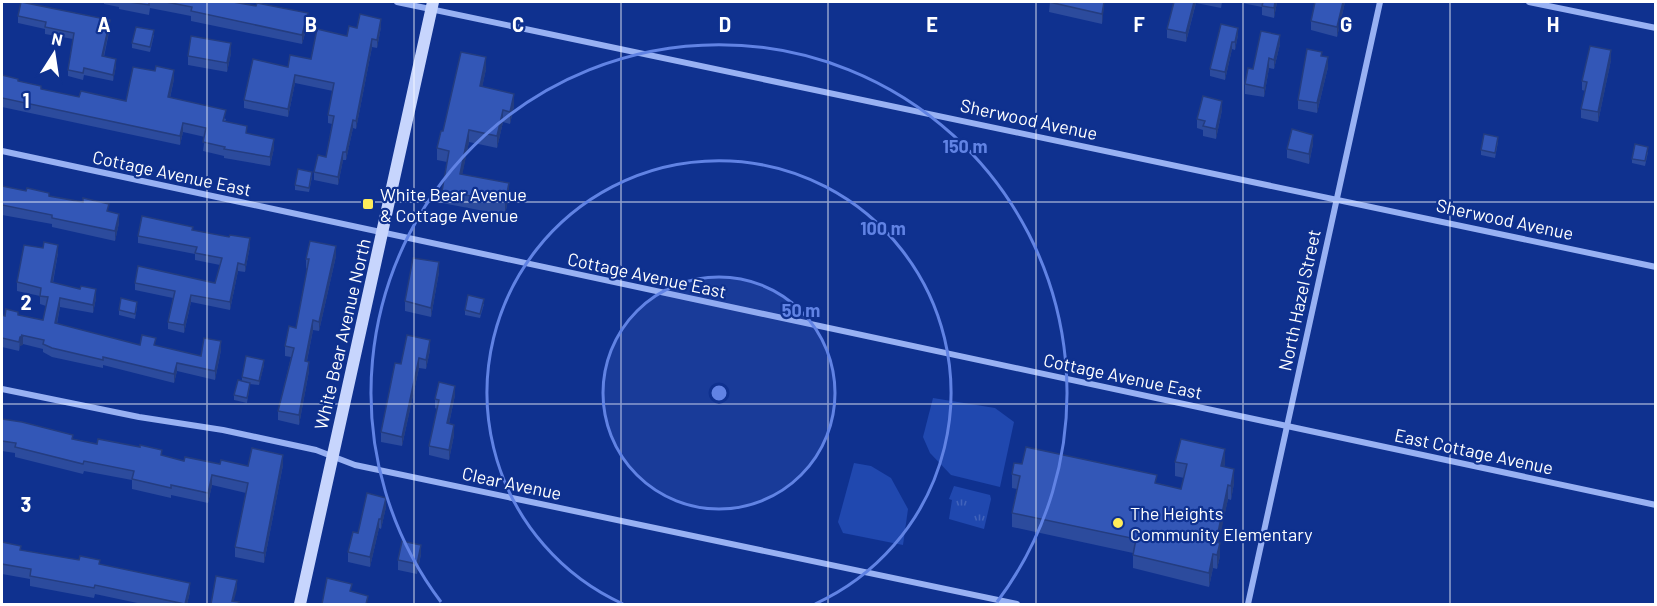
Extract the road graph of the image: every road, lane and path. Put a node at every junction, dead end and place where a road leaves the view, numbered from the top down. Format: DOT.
graph roads {
  1 [pos="396,2"];
  2 [pos="1380,2"];
  3 [pos="1529,2"];
  4 [pos="432,5"];
  5 [pos="1656,28"];
  6 [pos="2,152"];
  7 [pos="1336,200"];
  8 [pos="383,234"];
  9 [pos="1656,267"];
  10 [pos="2,389"];
  11 [pos="1287,427"];
  12 [pos="333,457"];
  13 [pos="1656,505"];
  14 [pos="300,604"];
  15 [pos="1017,604"];
  16 [pos="1248,604"];
  1 -- 4 [label="street, Sherwood Avenue"];
  2 -- 7 [label="street, North Hazel Street"];
  3 -- 5 [label="street"];
  4 -- 7 [label="street, Sherwood Avenue"];
  4 -- 8 [label="main road, White Bear Avenue North"];
  6 -- 8 [label="street, Cottage Avenue East"];
  7 -- 9 [label="street, Sherwood Avenue"];
  7 -- 11 [label="street, North Hazel Street"];
  8 -- 11 [label="street, Cottage Avenue East"];
  8 -- 12 [label="main road, White Bear Avenue North"];
  10 -- 12 [label="street, Clear Avenue"];
  11 -- 13 [label="street, East Cottage Avenue"];
  11 -- 16 [label="street, North Hazel Street"];
  12 -- 14 [label="main road, White Bear Avenue North"];
  12 -- 15 [label="street, Clear Avenue"];
}
